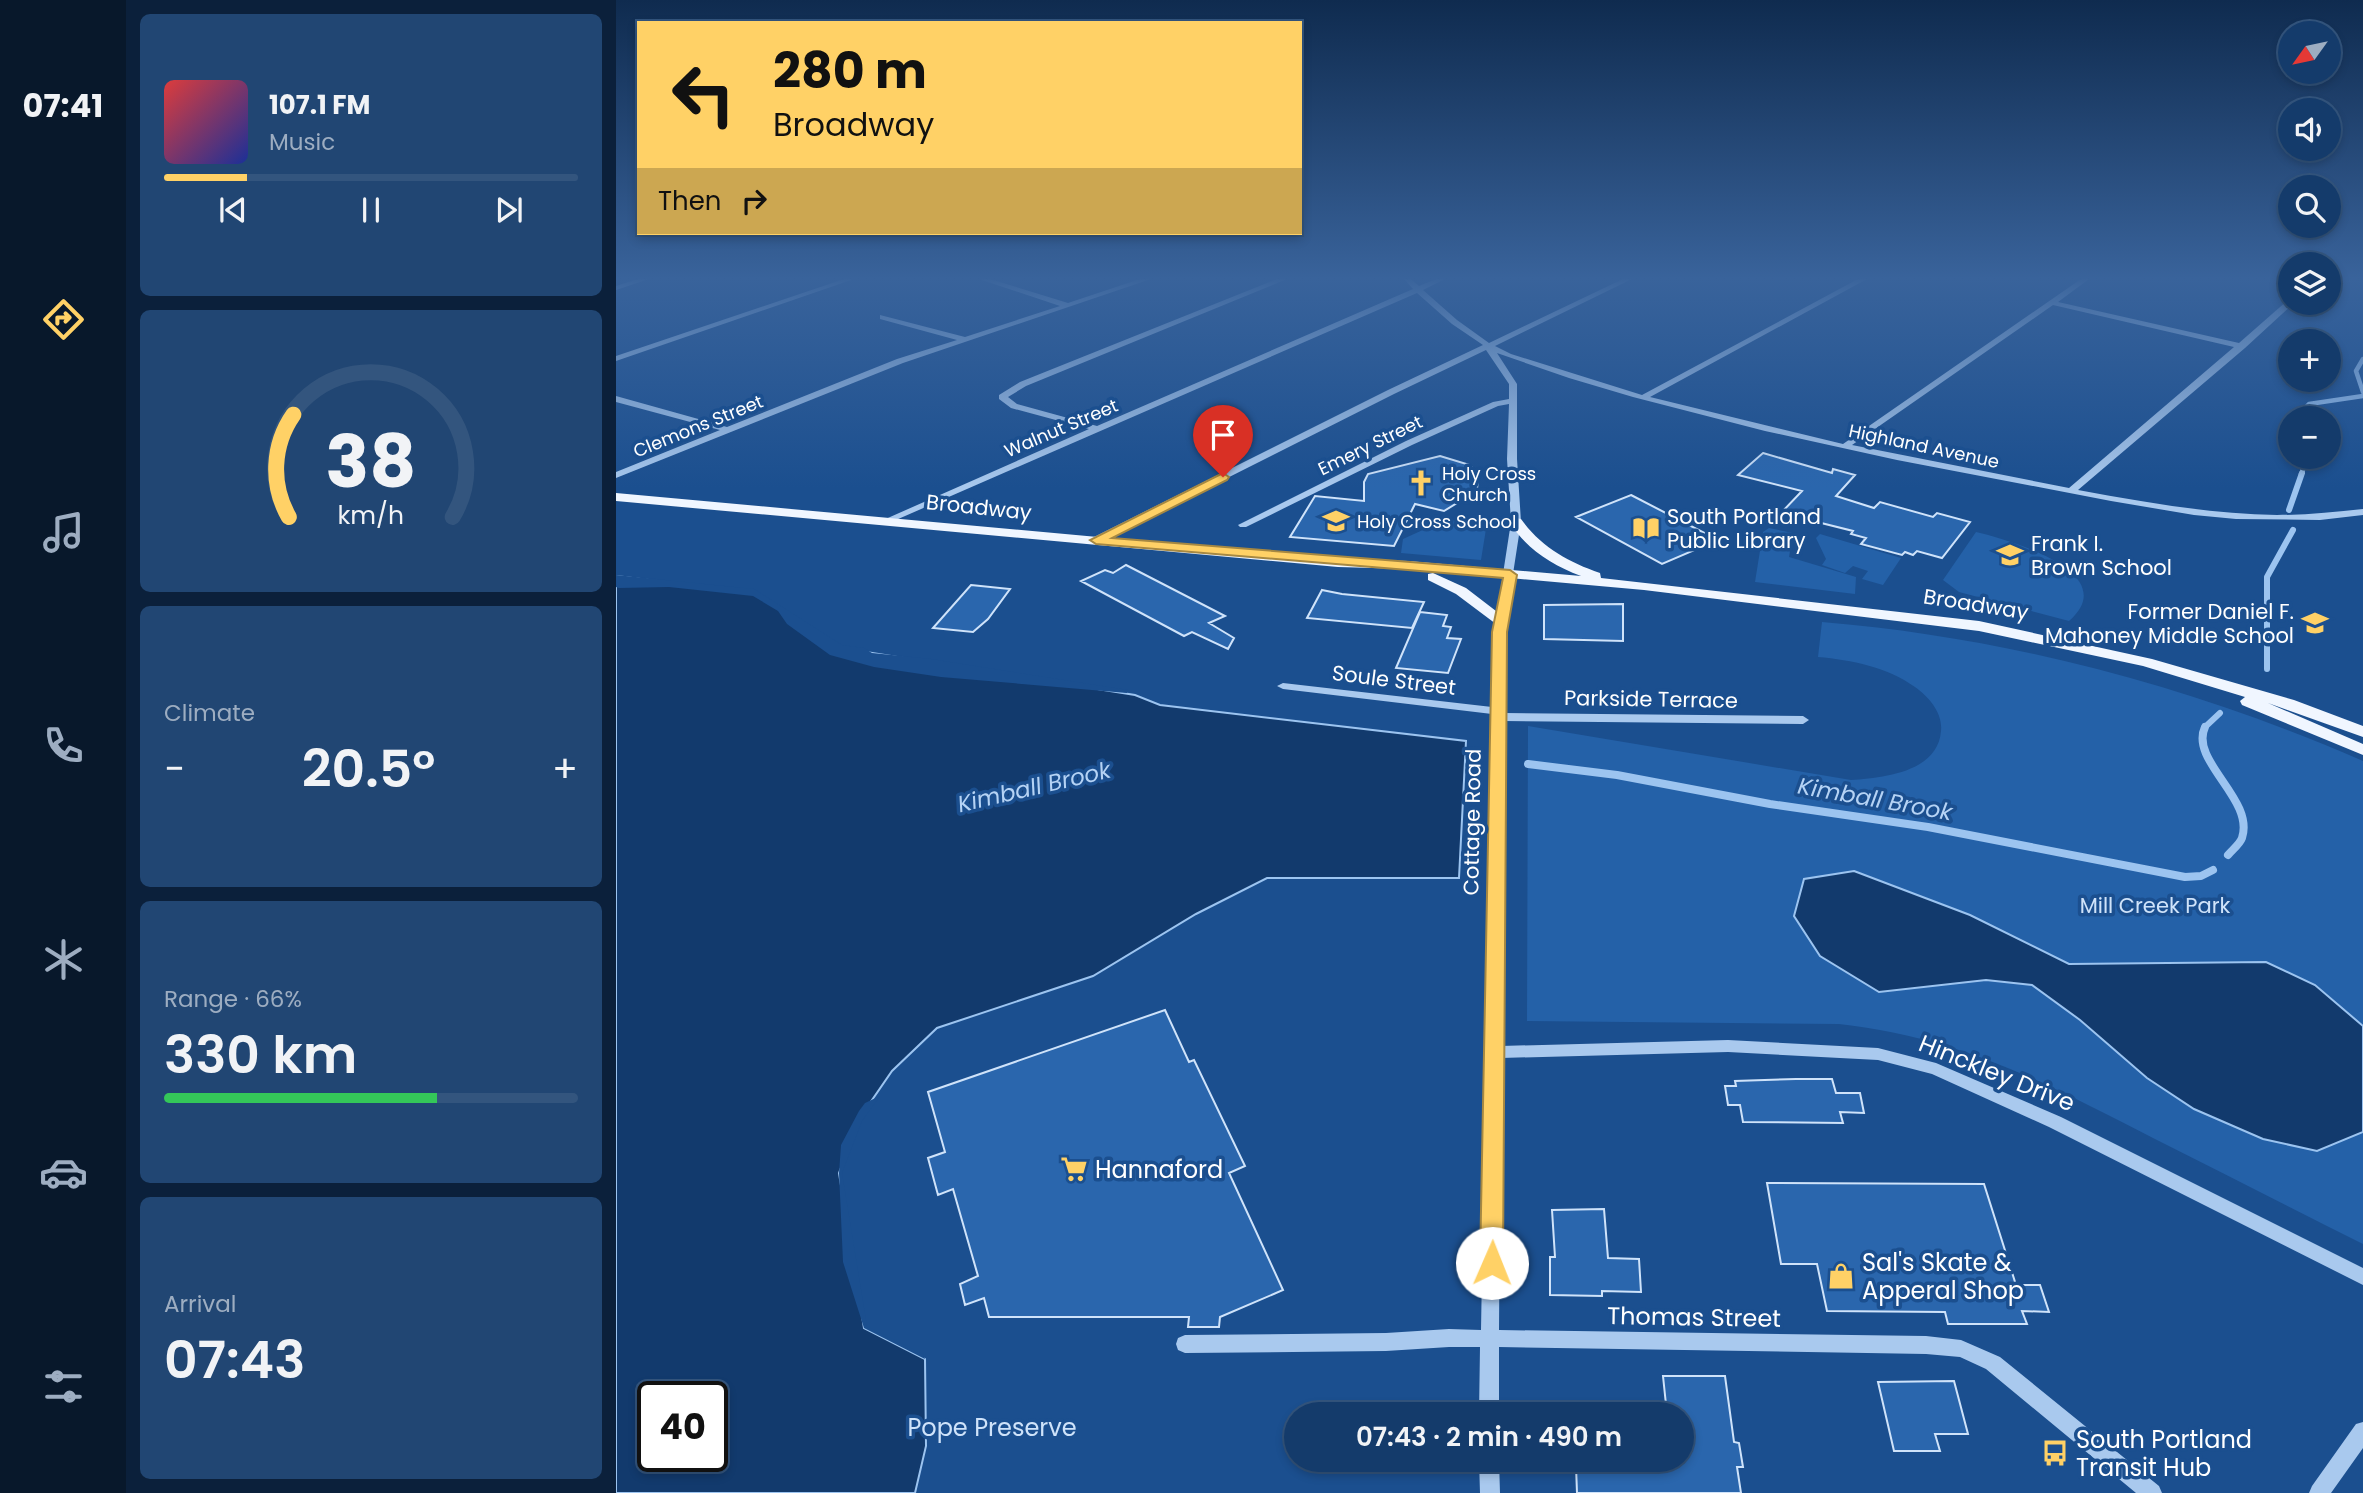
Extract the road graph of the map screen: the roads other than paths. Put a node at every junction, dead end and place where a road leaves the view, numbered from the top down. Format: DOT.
graph roads {
  1 [pos="641,349"];
  2 [pos="939,349"];
  3 [pos="1111,349"];
  4 [pos="1281,349"];
  5 [pos="1483,349"];
  6 [pos="1490,349"];
  7 [pos="1495,349"];
  8 [pos="1734,349"];
  9 [pos="1986,349"];
  10 [pos="2239,349"];
  11 [pos="619,356"];
  12 [pos="1645,396"];
  13 [pos="616,399"];
  14 [pos="1513,401"];
  15 [pos="1097,429"];
  16 [pos="728,430"];
  17 [pos="1845,446"];
  18 [pos="616,475"];
  19 [pos="2071,491"];
  20 [pos="616,496"];
  21 [pos="2363,512"];
  22 [pos="886,521"];
  23 [pos="1516,522"];
  24 [pos="1243,525"];
  25 [pos="1096,540"];
  26 [pos="1338,563"];
  27 [pos="1433,577"];
  28 [pos="1510,579"];
  29 [pos="1618,584"];
  30 [pos="1767,603"];
  31 [pos="1501,621"];
  32 [pos="2213,684"];
  33 [pos="1283,686"];
  34 [pos="1499,714"];
  35 [pos="1803,720"];
  36 [pos="2363,732"];
  37 [pos="2363,750"];
  38 [pos="1494,1052"];
  39 [pos="2363,1277"];
  40 [pos="1491,1338"];
  41 [pos="1185,1344"];
  42 [pos="1489,1402"];
  43 [pos="2363,1431"];
  44 [pos="1489,1472"];
  45 [pos="1490,1493"];
  46 [pos="2152,1493"];
  47 [pos="2319,1493"];
  1 -- 11 [label="street"];
  2 -- 16 [label="street, Clemons Street"];
  3 -- 15 [label="street"];
  4 -- 15 [label="street, Walnut Street"];
  5 -- 25 [label="street"];
  6 -- 14 [label="street, Cottage Road"];
  7 -- 12 [label="street, Highland Avenue"];
  8 -- 12 [label="street"];
  9 -- 17 [label="street"];
  10 -- 19 [label="street"];
  12 -- 17 [label="street, Highland Avenue"];
  13 -- 16 [label="street"];
  14 -- 23 [label="street, Cottage Road"];
  14 -- 24 [label="street, Emery Street"];
  15 -- 22 [label="street, Walnut Street"];
  16 -- 18 [label="street, Clemons Street"];
  17 -- 19 [label="street, Highland Avenue"];
  19 -- 21 [label="street, Highland Avenue"];
  20 -- 22 [label="main road, Broadway"];
  22 -- 25 [label="main road, Broadway"];
  23 -- 28 [label="street, Cottage Road"];
  23 -- 29 [label="main road"];
  25 -- 26 [label="main road, Broadway"];
  26 -- 27 [label="main road, Broadway"];
  26 -- 28 [label="main road, Broadway"];
  27 -- 28 [label="main road, Broadway"];
  27 -- 31 [label="main road"];
  28 -- 29 [label="main road, Broadway"];
  28 -- 30 [label="main road, Broadway"];
  28 -- 31 [label="street, Cottage Road"];
  29 -- 30 [label="main road, Broadway"];
  30 -- 32 [label="main road, Broadway"];
  31 -- 34 [label="street, Cottage Road"];
  32 -- 36 [label="main road, Broadway"];
  32 -- 37 [label="main road, Broadway"];
  33 -- 34 [label="street, Soule Street"];
  34 -- 35 [label="street, Parkside Terrace"];
  34 -- 38 [label="street, Cottage Road"];
  38 -- 39 [label="street, Hinckley Drive"];
  38 -- 40 [label="street, Cottage Road"];
  40 -- 41 [label="street, Thomas Street"];
  40 -- 42 [label="street, Cottage Road"];
  40 -- 46 [label="street, Thomas Street"];
  43 -- 47 [label="street"];
  44 -- 45 [label="street"];
}
